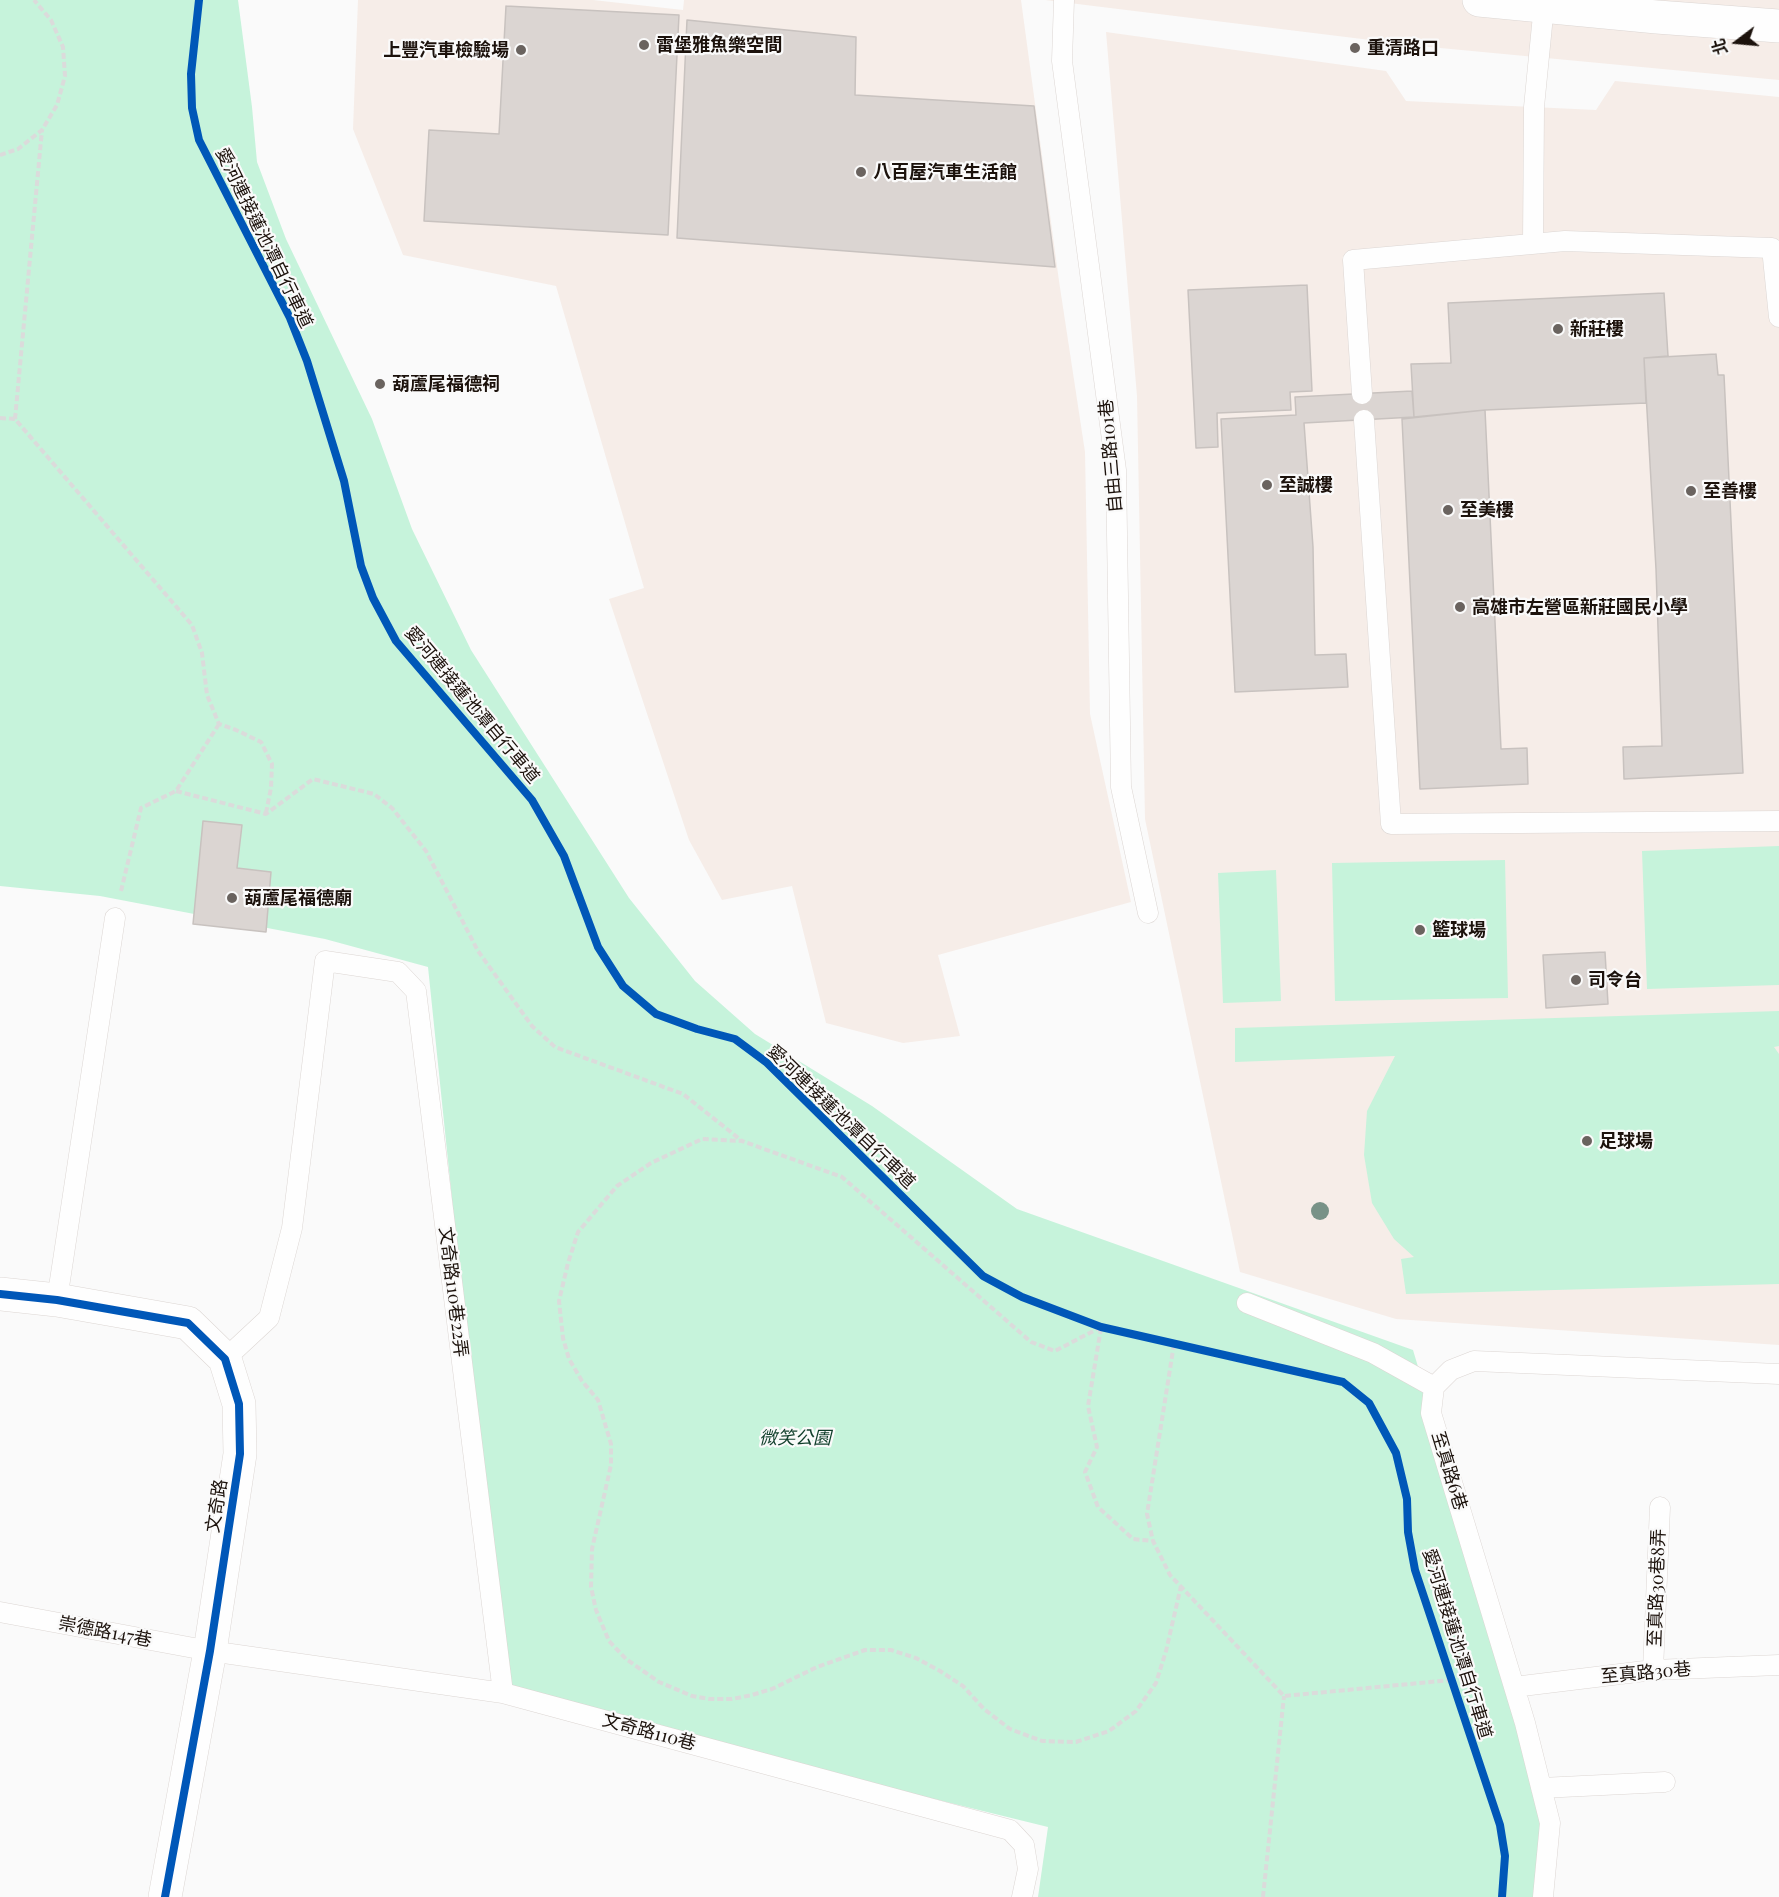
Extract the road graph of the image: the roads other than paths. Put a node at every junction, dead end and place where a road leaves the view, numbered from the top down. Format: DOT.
graph roads {
  1 [pos="1064,0"];
  2 [pos="1479,0"];
  3 [pos="1544,5"];
  4 [pos="1779,26"];
  5 [pos="1533,244"];
  6 [pos="1779,317"];
  7 [pos="1362,394"];
  8 [pos="1364,420"];
  9 [pos="1779,821"];
  10 [pos="1148,913"];
  11 [pos="115,918"];
  12 [pos="0,1294"];
  13 [pos="57,1300"];
  14 [pos="1247,1303"];
  15 [pos="225,1359"];
  16 [pos="1779,1374"];
  17 [pos="1434,1386"];
  18 [pos="1660,1507"];
  19 [pos="0,1612"];
  20 [pos="210,1651"];
  21 [pos="1779,1665"];
  22 [pos="1653,1670"];
  23 [pos="1514,1687"];
  24 [pos="503,1693"];
  25 [pos="1665,1782"];
  26 [pos="1541,1788"];
  27 [pos="165,1897"];
  28 [pos="1022,1897"];
  29 [pos="1543,1897"];
  1 -- 10 [label="lane, 自由三路101巷"];
  2 -- 3 [label="street"];
  3 -- 4 [label="street"];
  3 -- 5 [label="lane"];
  5 -- 6 [label="lane"];
  5 -- 7 [label="lane"];
  8 -- 9 [label="lane"];
  11 -- 13 [label="lane"];
  12 -- 13 [label="street, 文奇路"];
  13 -- 15 [label="street, 文奇路"];
  14 -- 17 [label="lane"];
  15 -- 20 [label="street, 文奇路"];
  15 -- 24 [label="lane, 文奇路110巷22弄"];
  16 -- 17 [label="lane"];
  17 -- 23 [label="lane, 至真路6巷"];
  18 -- 22 [label="lane, 至真路30巷8弄"];
  19 -- 20 [label="lane, 崇德路147巷"];
  20 -- 24 [label="lane, 文奇路110巷"];
  20 -- 27 [label="street, 文奇路"];
  21 -- 22 [label="lane, 至真路30巷"];
  22 -- 23 [label="lane, 至真路30巷"];
  23 -- 26 [label="lane, 至真路6巷"];
  24 -- 28 [label="lane, 文奇路110巷"];
  25 -- 26 [label="lane"];
  26 -- 29 [label="lane, 至真路6巷"];
}
